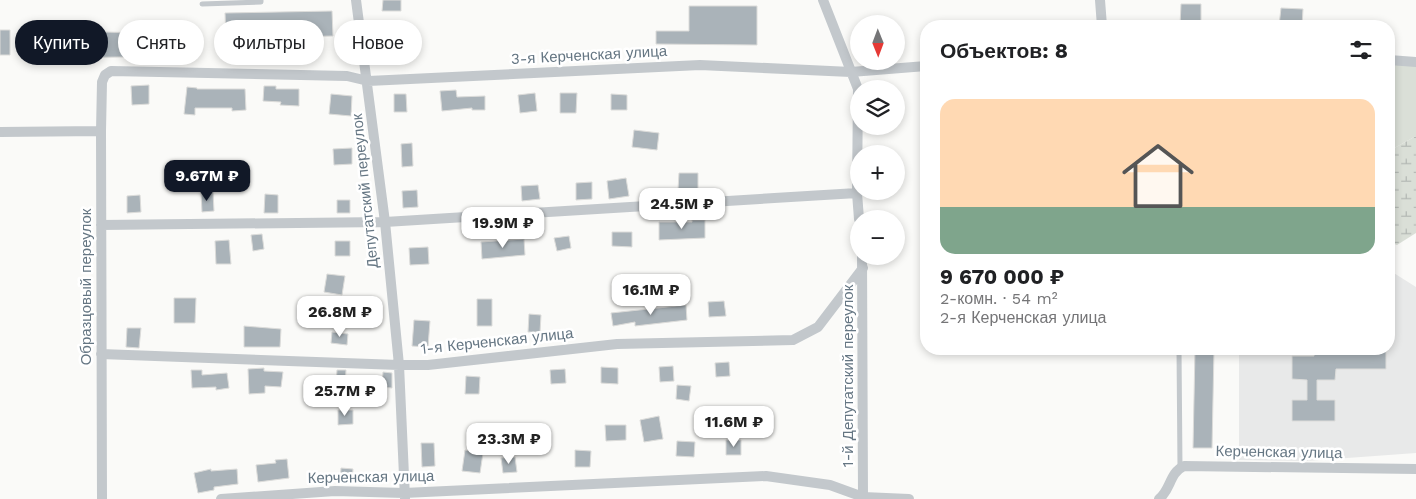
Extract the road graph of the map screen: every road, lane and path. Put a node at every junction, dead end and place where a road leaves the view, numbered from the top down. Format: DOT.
graph roads {
  1 [pos="261,0"];
  2 [pos="356,0"];
  3 [pos="823,0"];
  4 [pos="1100,0"];
  5 [pos="202,4"];
  6 [pos="1102,20"];
  7 [pos="1395,60"];
  8 [pos="1416,62"];
  9 [pos="920,66"];
  10 [pos="851,72"];
  11 [pos="105,75"];
  12 [pos="368,80"];
  13 [pos="101,131"];
  14 [pos="0,132"];
  15 [pos="857,145"];
  16 [pos="850,193"];
  17 [pos="384,222"];
  18 [pos="101,225"];
  19 [pos="863,265"];
  20 [pos="863,268"];
  21 [pos="101,354"];
  22 [pos="1179,355"];
  23 [pos="399,365"];
  24 [pos="1180,468"];
  25 [pos="1416,469"];
  26 [pos="404,496"];
  27 [pos="863,497"];
  28 [pos="102,499"];
  29 [pos="221,499"];
  30 [pos="909,499"];
  31 [pos="1159,499"];
  1 -- 5 [label="lane"];
  2 -- 12 [label="street, Депутатский переулок"];
  3 -- 10 [label="street"];
  4 -- 6 [label="street"];
  7 -- 8 [label="street"];
  9 -- 10 [label="street, 3-я Керченская улица"];
  10 -- 12 [label="street, 3-я Керченская улица"];
  10 -- 15 [label="street"];
  11 -- 12 [label="street, 3-я Керченская улица"];
  11 -- 13 [label="street, Образцовый переулок"];
  12 -- 17 [label="street, Депутатский переулок"];
  13 -- 14 [label="street"];
  13 -- 18 [label="street, Образцовый переулок"];
  16 -- 17 [label="street"];
  17 -- 18 [label="street"];
  17 -- 23 [label="street, Депутатский переулок"];
  18 -- 21 [label="street, Образцовый переулок"];
  19 -- 20 [label="street, 1-й Депутатский переулок"];
  20 -- 23 [label="street, 1-я Керченская улица"];
  20 -- 27 [label="street, 1-й Депутатский переулок"];
  21 -- 23 [label="street, 1-я Керченская улица"];
  21 -- 28 [label="street, Образцовый переулок"];
  22 -- 24 [label="lane"];
  23 -- 26 [label="street, Депутатский переулок"];
  24 -- 25 [label="street, Керченская улица"];
  24 -- 31 [label="street"];
  26 -- 27 [label="street, Керченская улица"];
  26 -- 29 [label="street, Керченская улица"];
  27 -- 30 [label="street, Керченская улица"];
}
